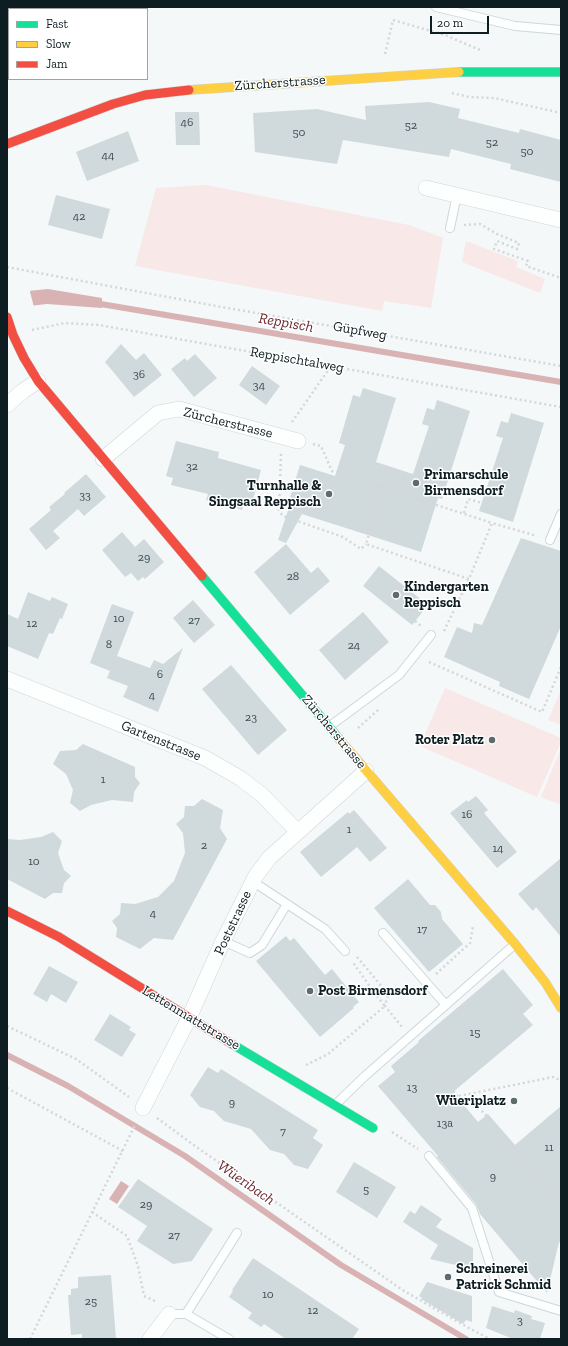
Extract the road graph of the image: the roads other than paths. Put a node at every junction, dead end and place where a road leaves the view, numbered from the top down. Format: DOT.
graph roads {
  1 [pos="436,7"];
  2 [pos="561,30"];
  3 [pos="561,72"];
  4 [pos="7,144"];
  5 [pos="426,188"];
  6 [pos="457,195"];
  7 [pos="561,220"];
  8 [pos="450,225"];
  9 [pos="8,320"];
  10 [pos="38,381"];
  11 [pos="7,405"];
  12 [pos="298,441"];
  13 [pos="103,459"];
  14 [pos="561,514"];
  15 [pos="550,540"];
  16 [pos="431,636"];
  17 [pos="7,679"];
  18 [pos="329,726"];
  19 [pos="366,771"];
  20 [pos="298,832"];
  21 [pos="252,881"];
  22 [pos="287,904"];
  23 [pos="7,911"];
  24 [pos="383,933"];
  25 [pos="223,941"];
  26 [pos="515,944"];
  27 [pos="345,951"];
  28 [pos="446,1005"];
  29 [pos="561,1008"];
  30 [pos="189,1018"];
  31 [pos="335,1105"];
  32 [pos="147,1111"];
  33 [pos="373,1128"];
  34 [pos="429,1156"];
  35 [pos="237,1233"];
  36 [pos="561,1311"];
  37 [pos="169,1314"];
  38 [pos="186,1314"];
  39 [pos="150,1339"];
  40 [pos="229,1339"];
  1 -- 2 [label="lane"];
  3 -- 4 [label="street, Zürcherstrasse"];
  5 -- 6 [label="street"];
  6 -- 7 [label="street"];
  6 -- 8 [label="lane"];
  9 -- 10 [label="street, Zürcherstrasse"];
  10 -- 11 [label="street"];
  10 -- 13 [label="street, Zürcherstrasse"];
  12 -- 13 [label="street, Zürcherstrasse"];
  13 -- 18 [label="street, Zürcherstrasse"];
  14 -- 15 [label="lane"];
  16 -- 18 [label="lane"];
  17 -- 20 [label="street, Gartenstrasse"];
  18 -- 19 [label="street, Zürcherstrasse"];
  19 -- 20 [label="street, Poststrasse"];
  19 -- 26 [label="street, Zürcherstrasse"];
  20 -- 21 [label="street, Poststrasse"];
  21 -- 22 [label="lane"];
  21 -- 25 [label="street, Poststrasse"];
  22 -- 25 [label="lane"];
  22 -- 27 [label="lane"];
  23 -- 30 [label="street, Lettenmattstrasse"];
  24 -- 28 [label="lane"];
  25 -- 30 [label="street, Poststrasse"];
  26 -- 28 [label="lane"];
  26 -- 29 [label="street, Zürcherstrasse"];
  28 -- 31 [label="lane"];
  30 -- 31 [label="street, Lettenmattstrasse"];
  30 -- 32 [label="street, Poststrasse"];
  31 -- 33 [label="street, Lettenmattstrasse"];
  34 -- 36 [label="lane"];
  35 -- 38 [label="lane"];
  37 -- 38 [label="lane"];
  37 -- 39 [label="street"];
  38 -- 40 [label="lane"];
}
